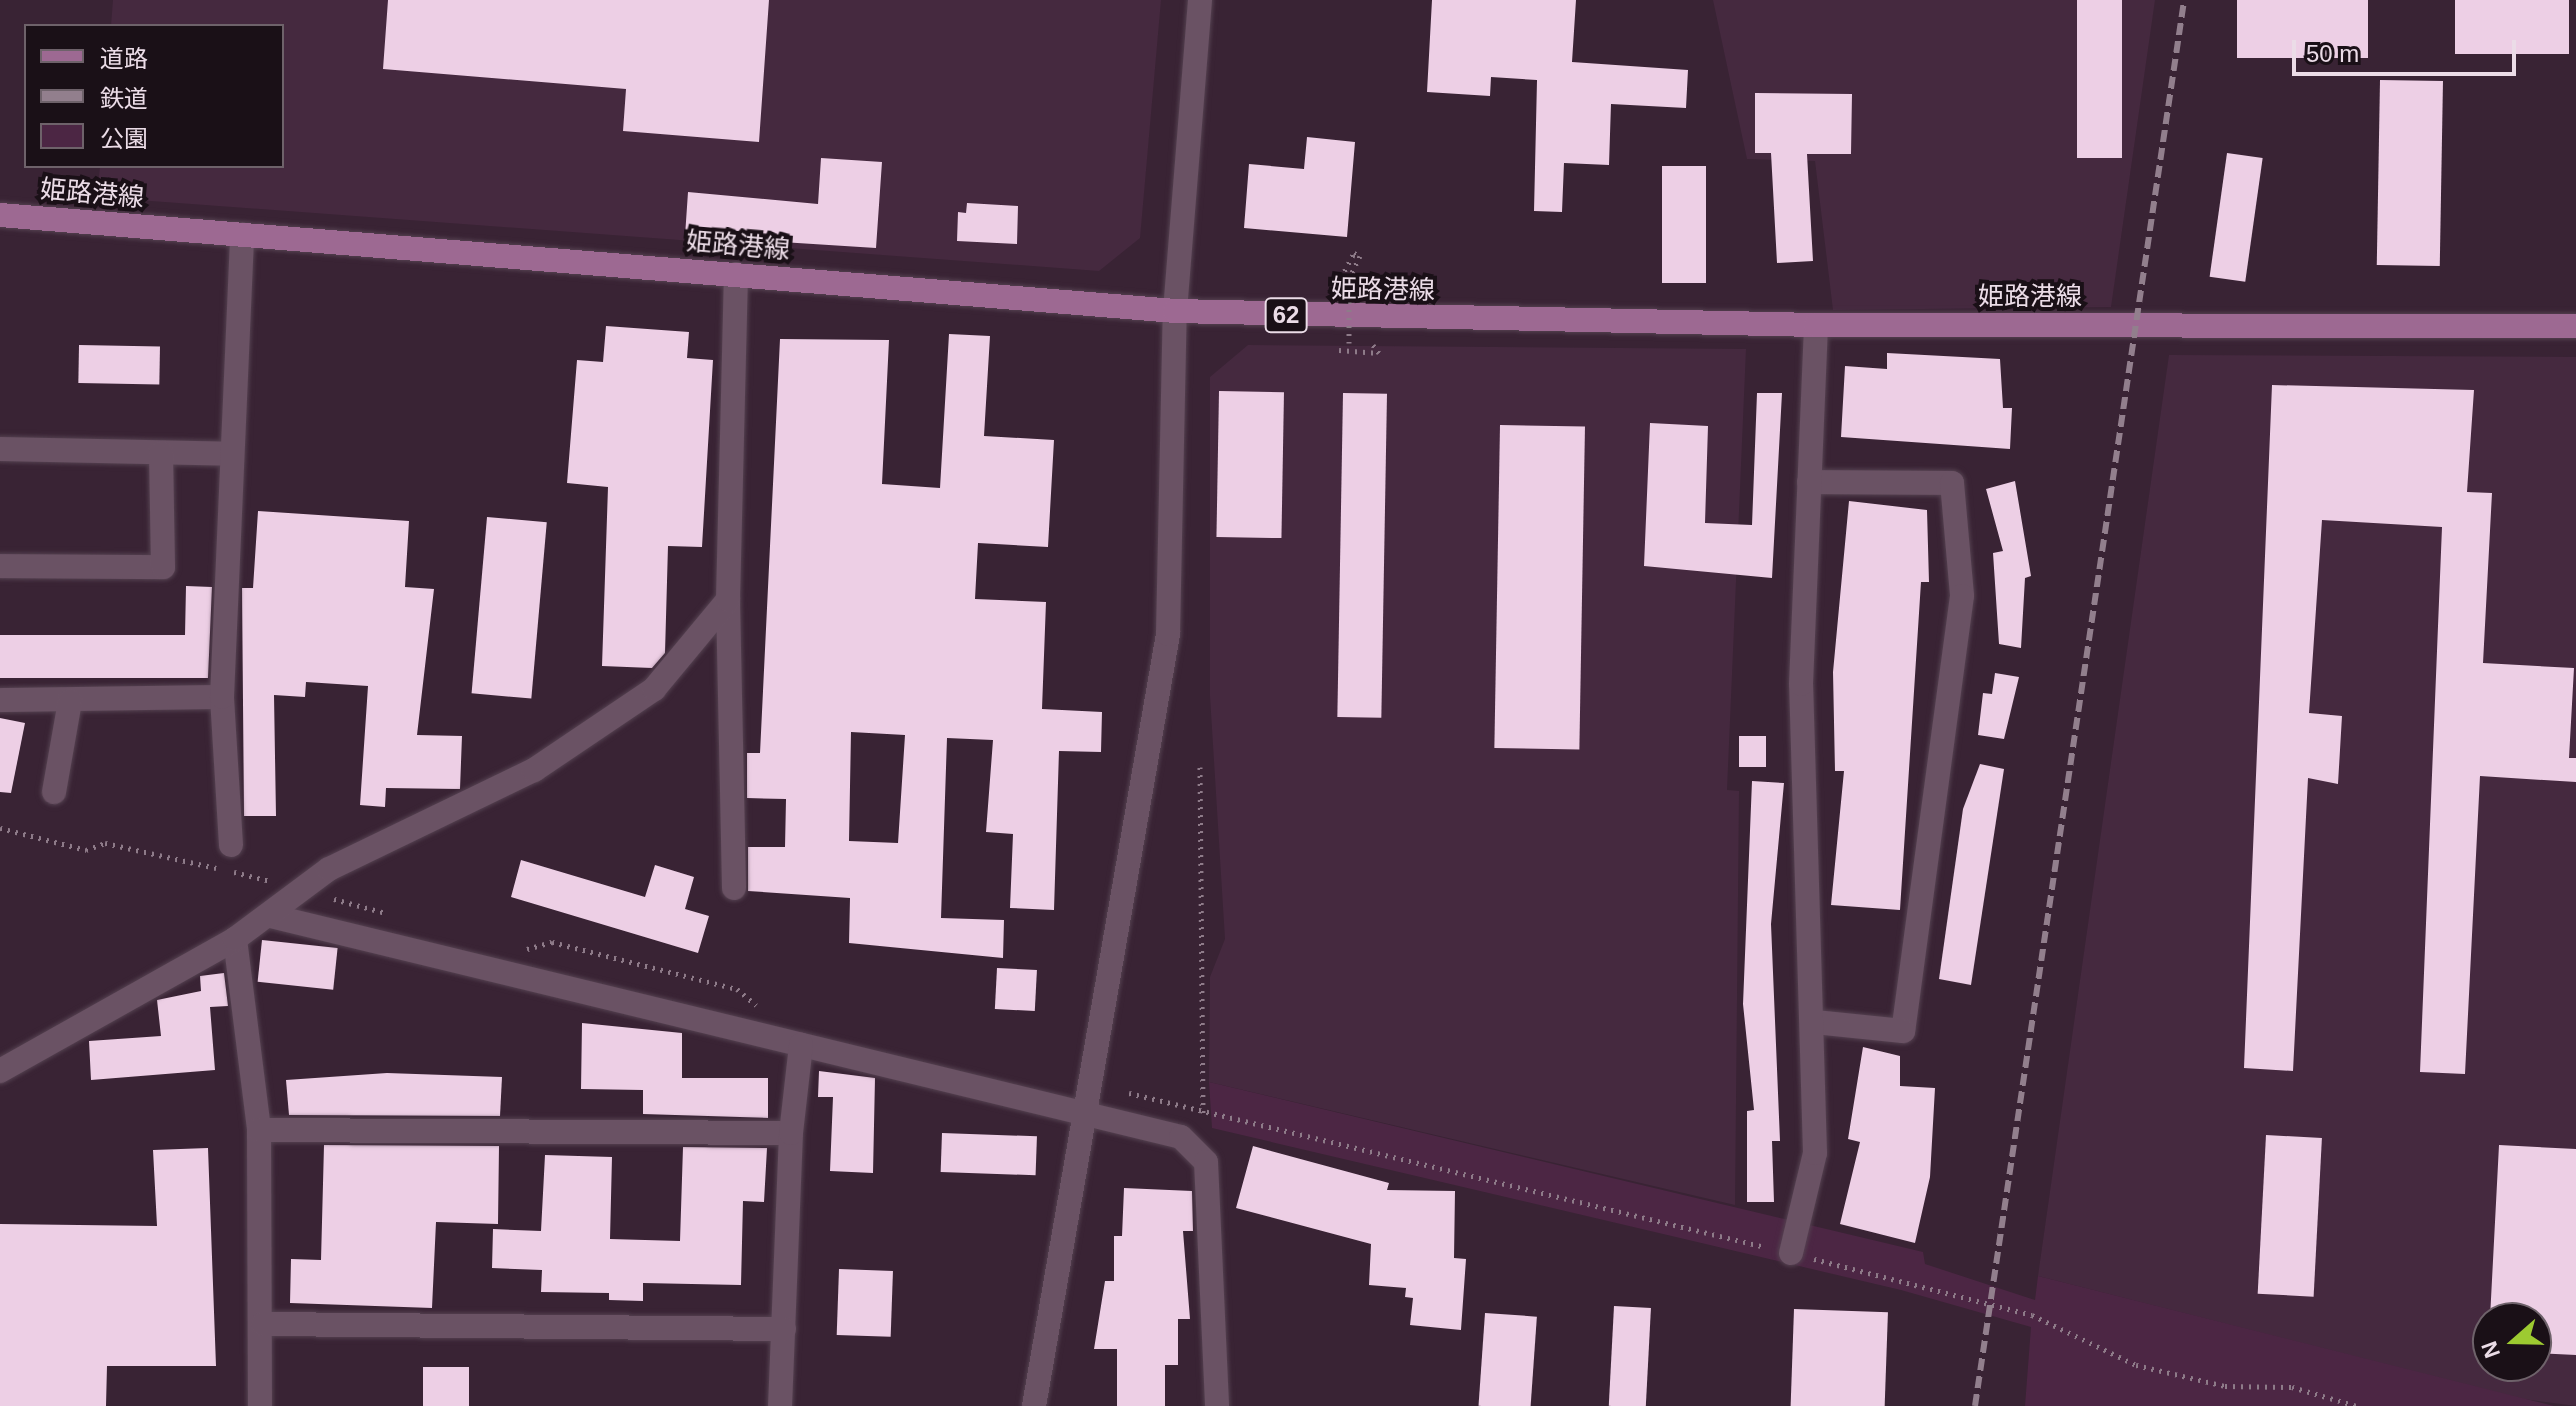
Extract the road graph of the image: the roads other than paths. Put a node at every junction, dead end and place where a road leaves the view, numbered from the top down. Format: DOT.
graph roads {
  1 [pos="1200,0"];
  2 [pos="0,215"];
  3 [pos="242,234"];
  4 [pos="736,274"];
  5 [pos="1175,311"];
  6 [pos="1816,325"];
  7 [pos="2576,326"];
  8 [pos="0,449"];
  9 [pos="161,453"];
  10 [pos="232,454"];
  11 [pos="1809,482"];
  12 [pos="0,566"];
  13 [pos="728,600"];
  14 [pos="222,697"];
  15 [pos="0,700"];
  16 [pos="70,701"];
  17 [pos="54,792"];
  18 [pos="231,845"];
  19 [pos="734,888"];
  20 [pos="271,916"];
  21 [pos="235,939"];
  22 [pos="1814,1022"];
  23 [pos="801,1045"];
  24 [pos="0,1071"];
  25 [pos="1089,1115"];
  26 [pos="259,1130"];
  27 [pos="791,1133"];
  28 [pos="1791,1253"];
  29 [pos="263,1324"];
  30 [pos="784,1329"];
  31 [pos="260,1406"];
  32 [pos="780,1406"];
  33 [pos="1034,1406"];
  34 [pos="1217,1406"];
  1 -- 5 [label="street"];
  2 -- 3 [label="main road, 姫路港線 / 62"];
  3 -- 4 [label="main road, 姫路港線 / 62"];
  3 -- 10 [label="street"];
  4 -- 5 [label="main road, 姫路港線 / 62"];
  4 -- 13 [label="street"];
  5 -- 6 [label="main road, 姫路港線 / 62"];
  5 -- 25 [label="street"];
  6 -- 7 [label="main road, 姫路港線 / 62"];
  6 -- 11 [label="street"];
  8 -- 9 [label="street"];
  9 -- 10 [label="street"];
  9 -- 12 [label="street"];
  10 -- 14 [label="street"];
  11 -- 22 [label="street"];
  11 -- 22 [label="street"];
  13 -- 19 [label="street"];
  13 -- 20 [label="street"];
  14 -- 16 [label="street"];
  14 -- 18 [label="street"];
  15 -- 16 [label="street"];
  16 -- 17 [label="street"];
  20 -- 21 [label="street"];
  20 -- 23 [label="street"];
  21 -- 24 [label="street"];
  21 -- 26 [label="street"];
  22 -- 28 [label="street"];
  23 -- 25 [label="street"];
  23 -- 27 [label="street"];
  25 -- 33 [label="street"];
  25 -- 34 [label="street"];
  26 -- 27 [label="street"];
  26 -- 29 [label="street"];
  27 -- 30 [label="street"];
  29 -- 30 [label="street"];
  29 -- 31 [label="street"];
  30 -- 32 [label="street"];
}
